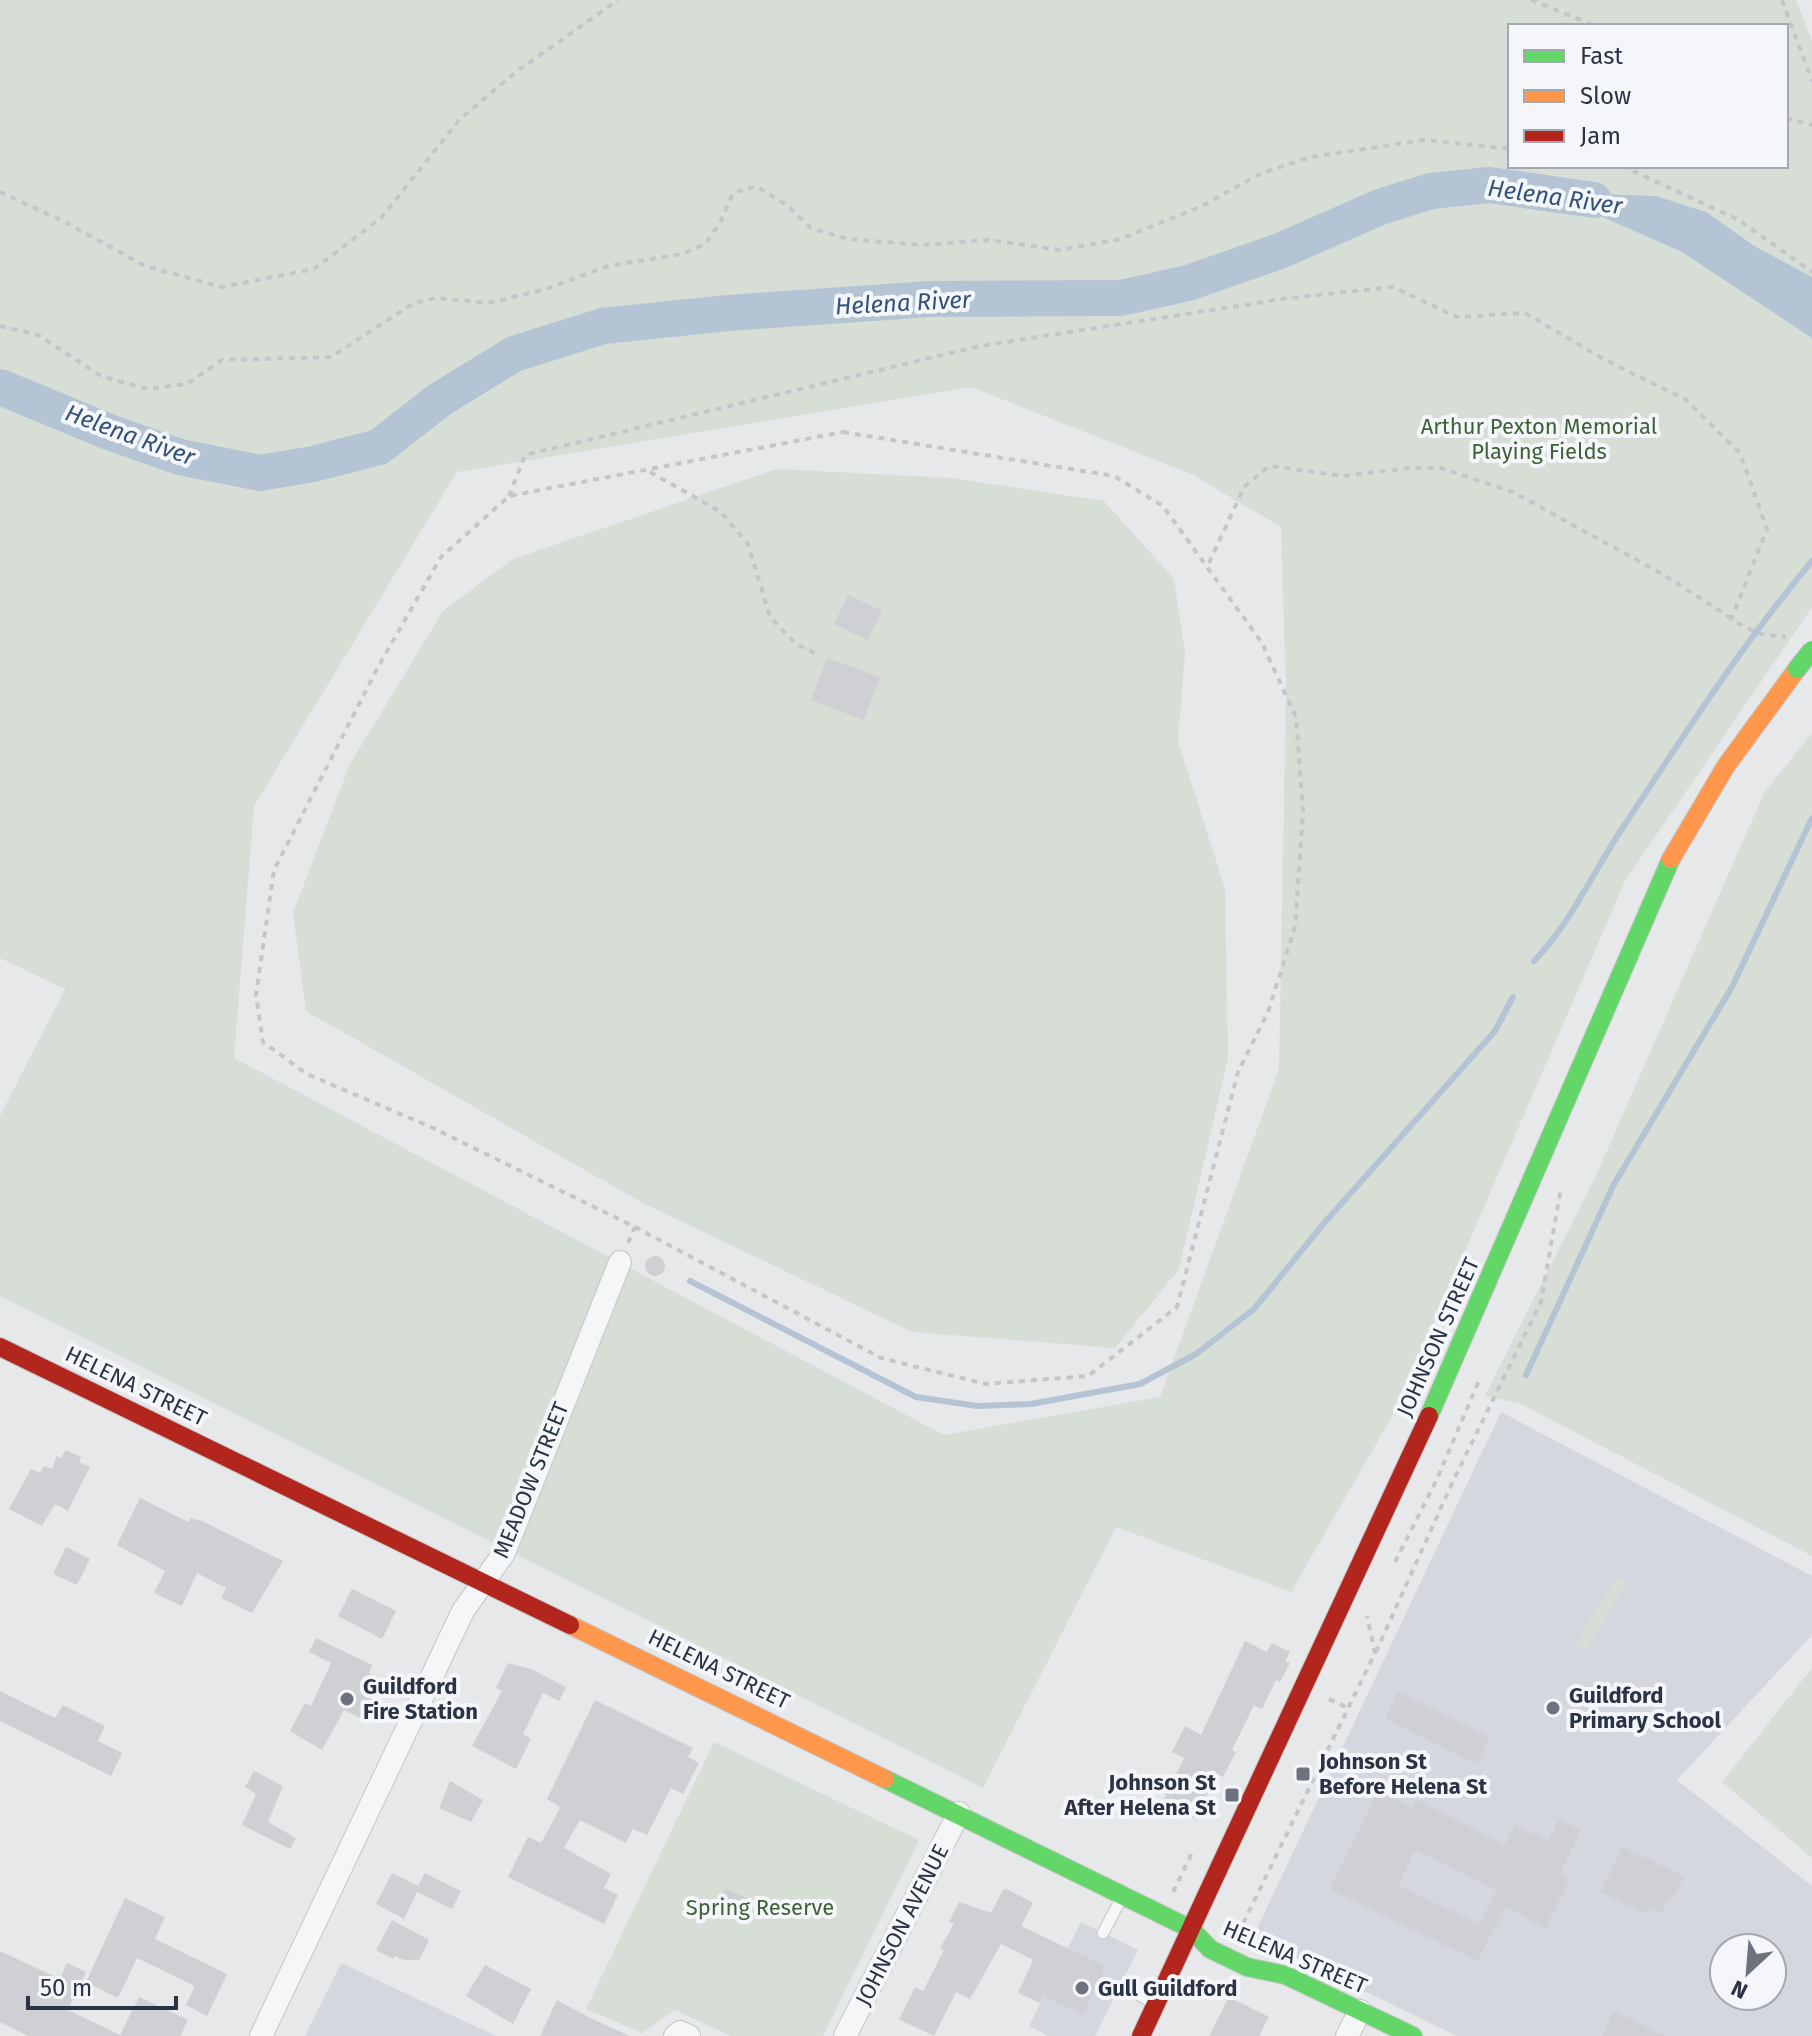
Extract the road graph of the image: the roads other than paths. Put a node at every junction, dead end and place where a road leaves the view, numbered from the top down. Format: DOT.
graph roads {
  1 [pos="1812,650"];
  2 [pos="620,1262"];
  3 [pos="2,1352"];
  4 [pos="484,1580"];
  5 [pos="959,1813"];
  6 [pos="1123,1894"];
  7 [pos="1191,1929"];
  8 [pos="1103,1933"];
  9 [pos="1121,1985"];
  10 [pos="1156,2004"];
  11 [pos="1360,2011"];
  12 [pos="261,2036"];
  13 [pos="675,2036"];
  14 [pos="689,2036"];
  15 [pos="845,2036"];
  16 [pos="1141,2036"];
  17 [pos="1347,2036"];
  18 [pos="1413,2036"];
  1 -- 7 [label="main road, JOHNSON STREET, bridge"];
  2 -- 4 [label="street, MEADOW STREET"];
  3 -- 4 [label="main road, HELENA STREET"];
  4 -- 5 [label="main road, HELENA STREET"];
  4 -- 12 [label="street, MEADOW STREET"];
  5 -- 6 [label="main road, HELENA STREET"];
  5 -- 15 [label="street, JOHNSON AVENUE"];
  6 -- 7 [label="main road, HELENA STREET"];
  6 -- 8 [label="lane"];
  7 -- 10 [label="main road, JOHNSON STREET"];
  7 -- 11 [label="main road, HELENA STREET"];
  9 -- 10 [label="lane"];
  10 -- 16 [label="main road, JOHNSON STREET"];
  11 -- 17 [label="street"];
  11 -- 18 [label="main road, HELENA STREET"];
  13 -- 14 [label="street"];
}
